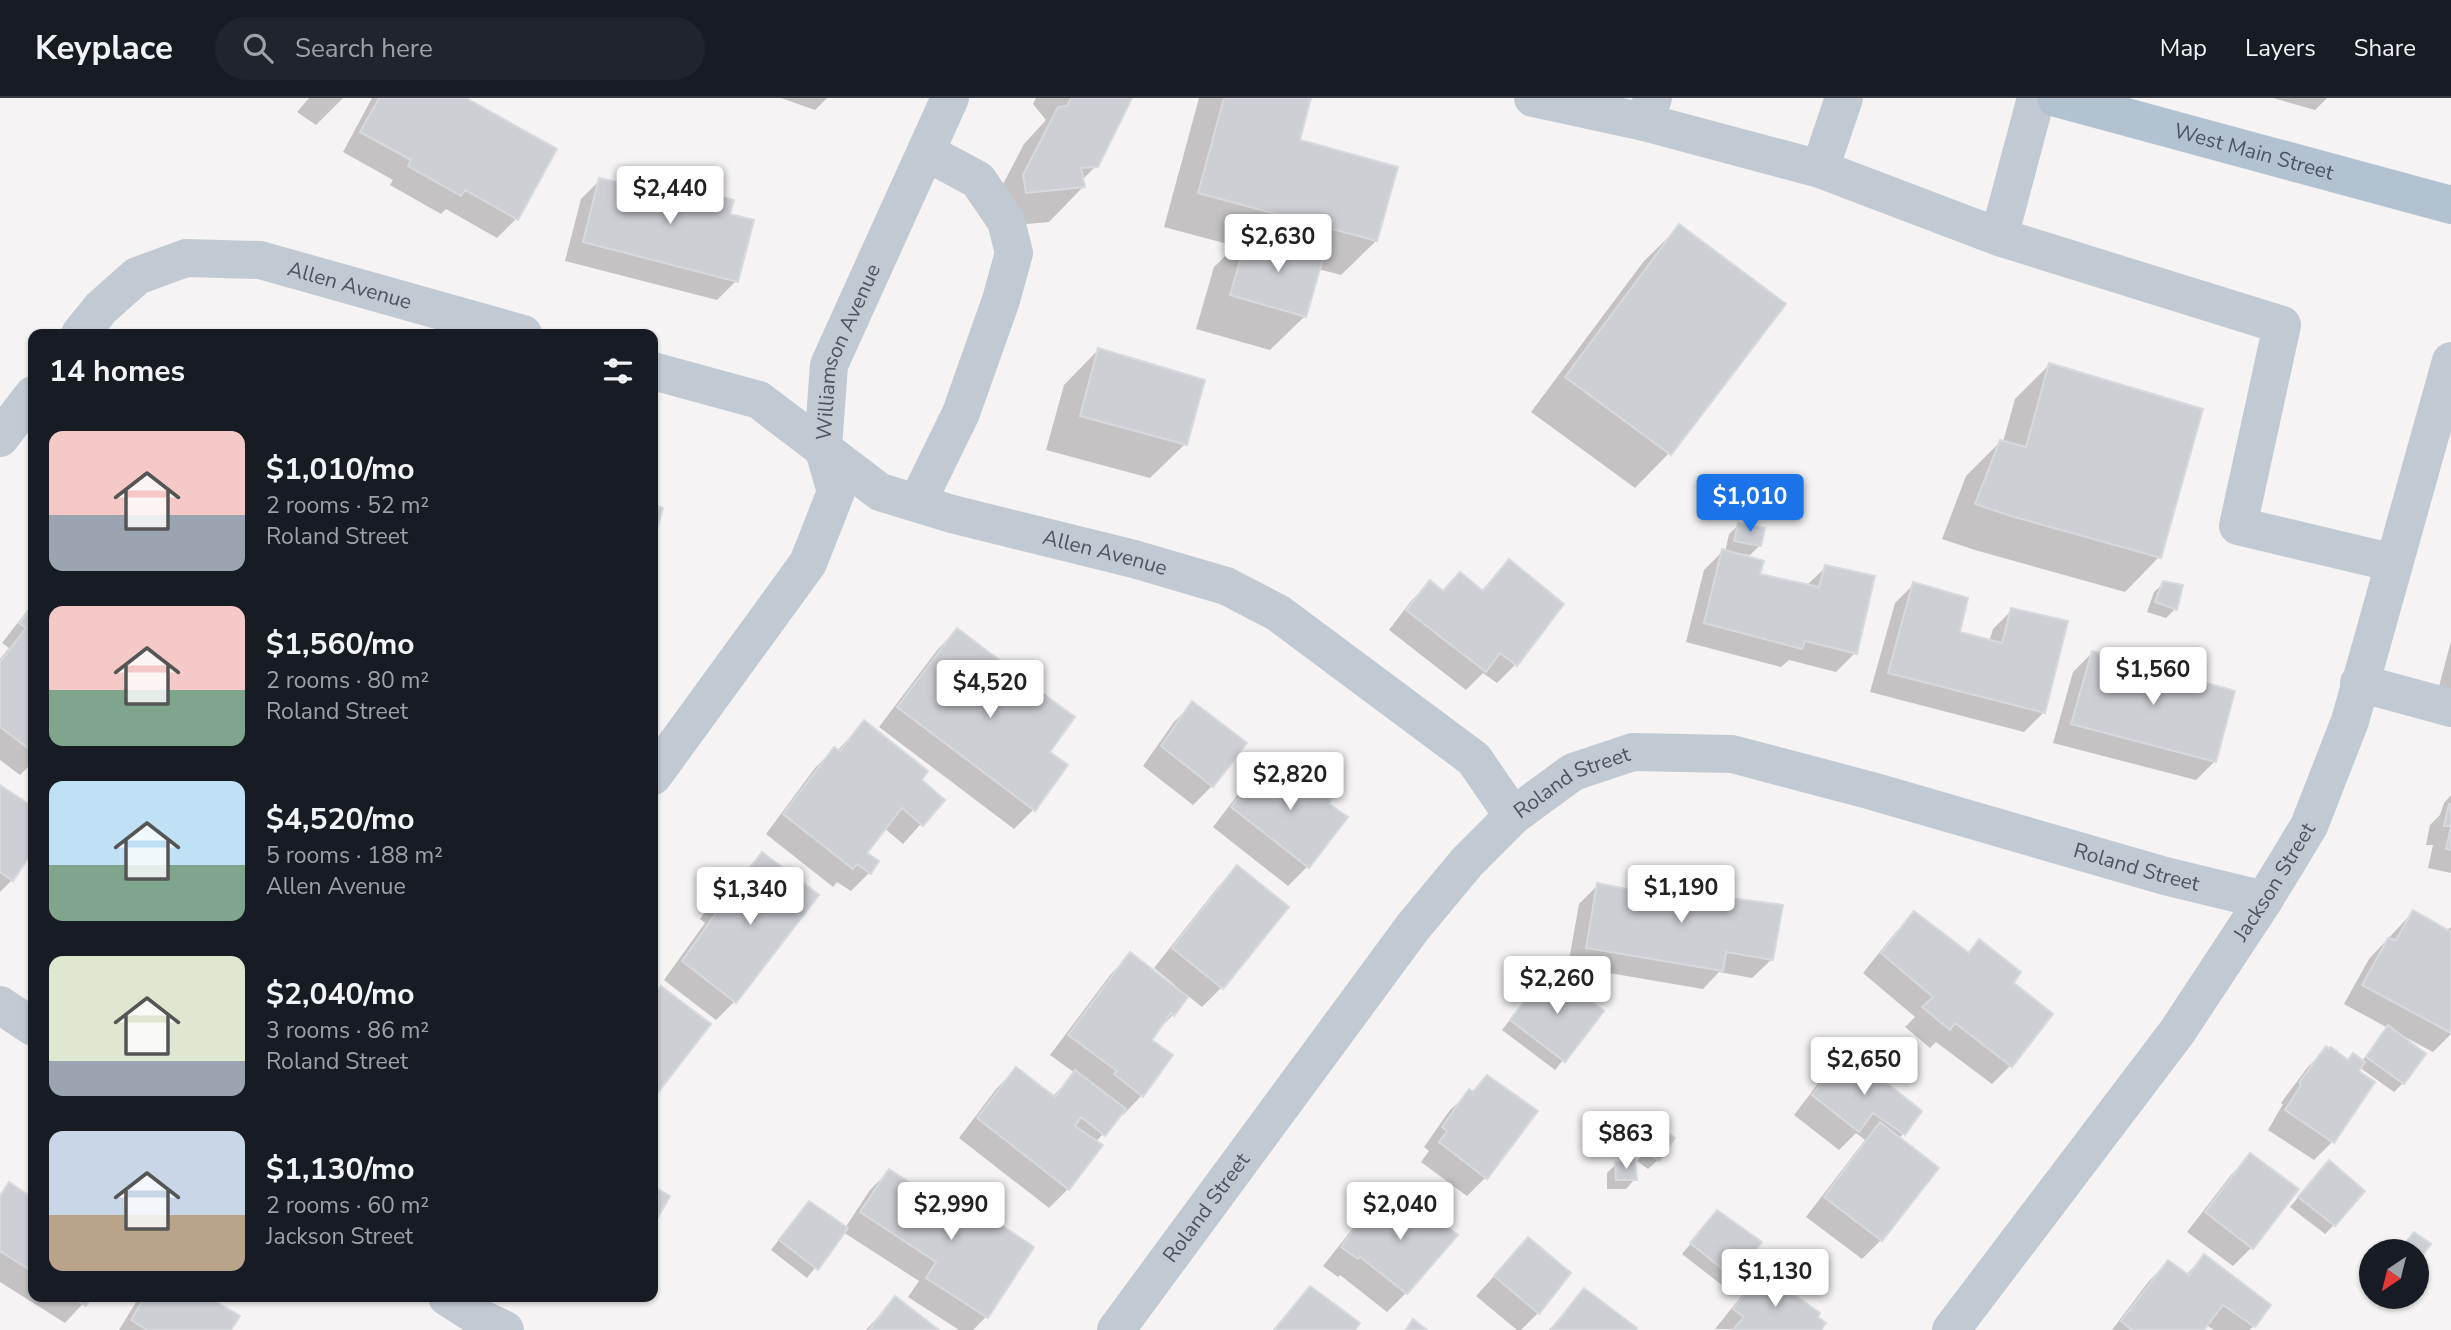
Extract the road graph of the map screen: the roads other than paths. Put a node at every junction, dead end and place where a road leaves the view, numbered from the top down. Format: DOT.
graph roads {
  1 [pos="950,98"];
  2 [pos="1533,98"];
  3 [pos="1844,98"];
  4 [pos="2036,98"];
  5 [pos="2056,98"];
  6 [pos="1649,110"];
  7 [pos="926,152"];
  8 [pos="1820,169"];
  9 [pos="2451,205"];
  10 [pos="1999,237"];
  11 [pos="84,329"];
  12 [pos="505,329"];
  13 [pos="2451,360"];
  14 [pos="658,371"];
  15 [pos="28,402"];
  16 [pos="0,438"];
  17 [pos="822,447"];
  18 [pos="917,503"];
  19 [pos="2393,563"];
  20 [pos="2359,683"];
  21 [pos="2451,708"];
  22 [pos="658,769"];
  23 [pos="1513,816"];
  24 [pos="2264,900"];
  25 [pos="0,1005"];
  26 [pos="28,1024"];
  27 [pos="455,1302"];
  28 [pos="505,1330"];
  29 [pos="1116,1330"];
  30 [pos="1951,1330"];
  1 -- 7 [label="street, Williamson Avenue"];
  2 -- 6 [label="street"];
  3 -- 8 [label="street"];
  4 -- 10 [label="street"];
  5 -- 9 [label="main road, West Main Street"];
  6 -- 8 [label="street"];
  7 -- 17 [label="street, Williamson Avenue"];
  7 -- 18 [label="street"];
  8 -- 10 [label="street"];
  10 -- 19 [label="street"];
  11 -- 12 [label="street, Allen Avenue"];
  13 -- 19 [label="street, Jackson Street"];
  14 -- 17 [label="street, Allen Avenue"];
  15 -- 16 [label="street"];
  17 -- 18 [label="street, Allen Avenue"];
  17 -- 22 [label="street, Williamson Avenue"];
  18 -- 23 [label="street, Allen Avenue"];
  19 -- 20 [label="street, Jackson Street"];
  20 -- 21 [label="street"];
  20 -- 24 [label="street, Jackson Street"];
  23 -- 24 [label="street, Roland Street"];
  23 -- 29 [label="street, Roland Street"];
  24 -- 30 [label="street, Jackson Street"];
  25 -- 26 [label="street"];
  27 -- 28 [label="street"];
}
